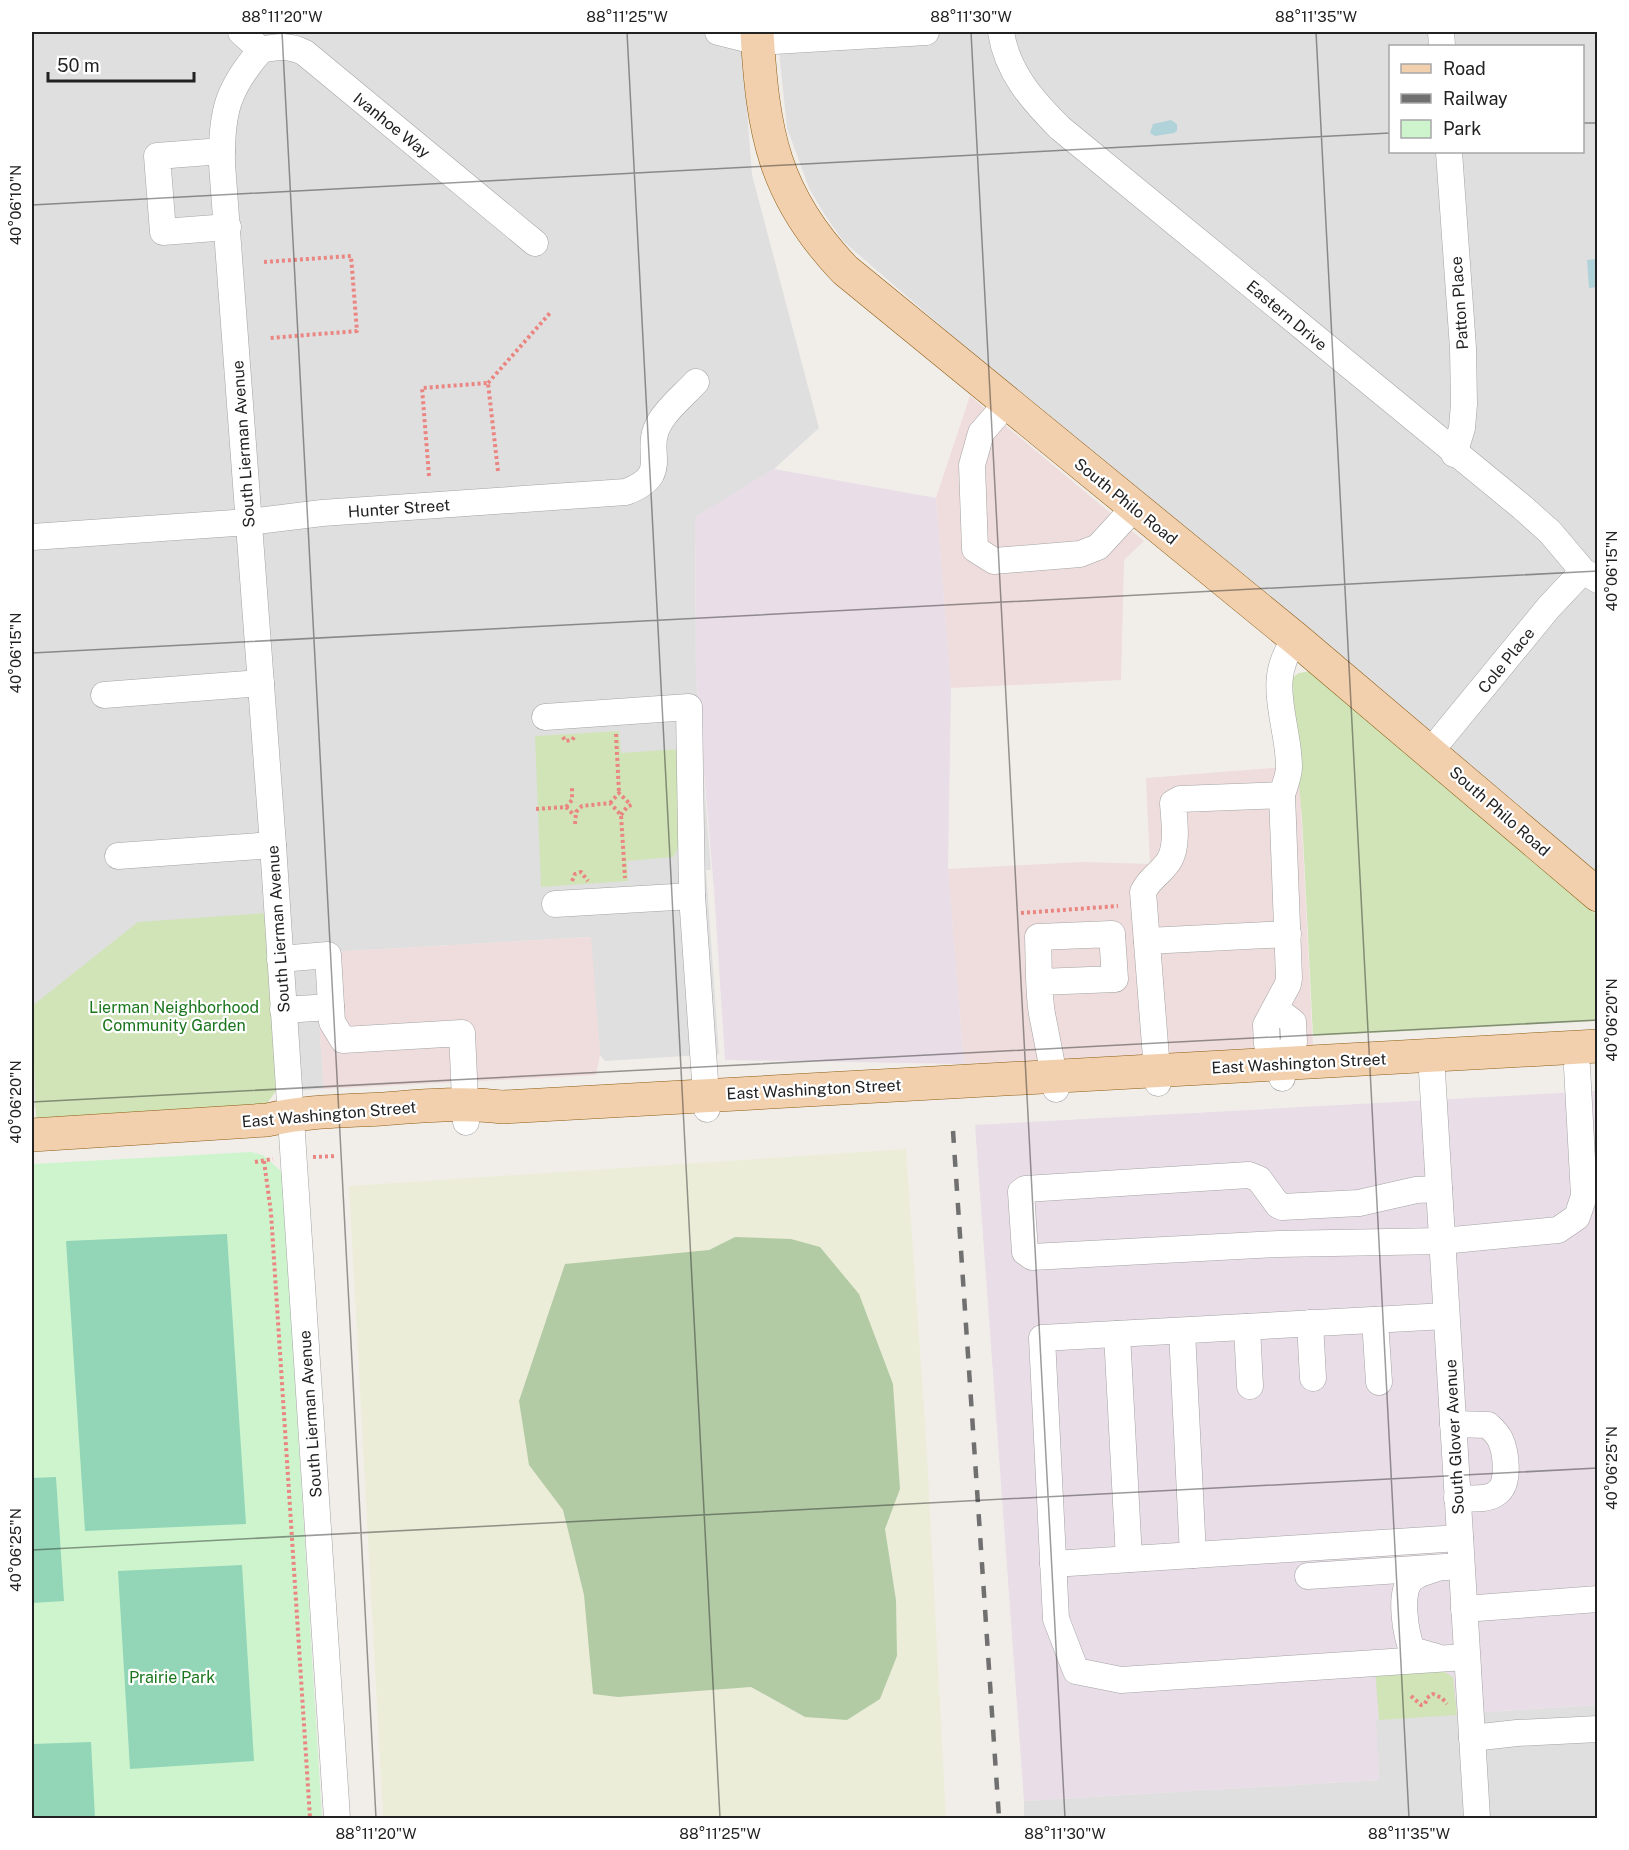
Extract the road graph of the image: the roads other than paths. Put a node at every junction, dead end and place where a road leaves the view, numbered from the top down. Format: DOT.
graph roads {
  1 [pos="241,32"];
  2 [pos="718,32"];
  3 [pos="926,32"];
  4 [pos="1001,32"];
  5 [pos="757,37"];
  6 [pos="261,50"];
  7 [pos="222,151"];
  8 [pos="1449,153"];
  9 [pos="228,227"];
  10 [pos="535,243"];
  11 [pos="696,382"];
  12 [pos="1007,403"];
  13 [pos="1454,454"];
  14 [pos="1134,508"];
  15 [pos="249,522"];
  16 [pos="32,537"];
  17 [pos="1590,575"];
  18 [pos="1296,639"];
  19 [pos="261,683"];
  20 [pos="104,695"];
  21 [pos="545,717"];
  22 [pos="1431,752"];
  23 [pos="1282,795"];
  24 [pos="273,846"];
  25 [pos="118,856"];
  26 [pos="1598,895"];
  27 [pos="692,896"];
  28 [pos="555,904"];
  29 [pos="1288,934"];
  30 [pos="1147,941"];
  31 [pos="280,959"];
  32 [pos="1040,982"];
  33 [pos="331,1007"];
  34 [pos="283,1010"];
  35 [pos="1591,1060"];
  36 [pos="1432,1063"];
  37 [pos="1282,1072"];
  38 [pos="1158,1077"];
  39 [pos="1055,1083"];
  40 [pos="707,1102"];
  41 [pos="465,1113"];
  42 [pos="290,1124"];
  43 [pos="1589,1134"];
  44 [pos="32,1135"];
  45 [pos="32,1149"];
  46 [pos="1439,1189"];
  47 [pos="1442,1241"];
  48 [pos="1446,1316"];
  49 [pos="1375,1320"];
  50 [pos="1310,1323"];
  51 [pos="1247,1327"];
  52 [pos="1182,1331"];
  53 [pos="1118,1334"];
  54 [pos="1313,1378"];
  55 [pos="1379,1382"];
  56 [pos="1250,1386"];
  57 [pos="1453,1424"];
  58 [pos="1457,1498"];
  59 [pos="1460,1538"];
  60 [pos="1193,1555"];
  61 [pos="1129,1559"];
  62 [pos="1053,1564"];
  63 [pos="1451,1567"];
  64 [pos="1308,1576"];
  65 [pos="1598,1599"];
  66 [pos="1464,1609"];
  67 [pos="1457,1658"];
  68 [pos="1598,1729"];
  69 [pos="1472,1738"];
  70 [pos="337,1818"];
  71 [pos="1478,1818"];
  1 -- 6 [label="street"];
  2 -- 5 [label="street"];
  3 -- 5 [label="street"];
  4 -- 13 [label="street, Eastern Drive"];
  5 -- 12 [label="main road, South Philo Road"];
  6 -- 7 [label="street, South Lierman Avenue"];
  6 -- 10 [label="street, Ivanhoe Way"];
  7 -- 9 [label="street, South Lierman Avenue"];
  7 -- 9 [label="street"];
  8 -- 13 [label="street, Patton Place"];
  9 -- 15 [label="street, South Lierman Avenue"];
  11 -- 15 [label="street, Hunter Street"];
  12 -- 14 [label="main road, South Philo Road"];
  12 -- 14 [label="street"];
  13 -- 17 [label="street, Eastern Drive"];
  14 -- 18 [label="main road, South Philo Road"];
  15 -- 16 [label="street, Hunter Street"];
  15 -- 19 [label="street, South Lierman Avenue"];
  17 -- 22 [label="street, Cole Place"];
  18 -- 22 [label="main road, South Philo Road"];
  18 -- 23 [label="street"];
  19 -- 20 [label="street"];
  19 -- 24 [label="street, South Lierman Avenue"];
  21 -- 27 [label="street"];
  22 -- 26 [label="main road, South Philo Road"];
  23 -- 29 [label="street"];
  23 -- 30 [label="street"];
  24 -- 25 [label="street"];
  24 -- 31 [label="street, South Lierman Avenue"];
  27 -- 28 [label="street"];
  27 -- 40 [label="street"];
  29 -- 30 [label="street"];
  29 -- 37 [label="street"];
  30 -- 38 [label="street"];
  31 -- 33 [label="street"];
  31 -- 34 [label="street, South Lierman Avenue"];
  32 -- 39 [label="street"];
  33 -- 34 [label="street"];
  33 -- 41 [label="street"];
  34 -- 42 [label="street, South Lierman Avenue"];
  35 -- 36 [label="main road, East Washington Street"];
  35 -- 43 [label="street"];
  36 -- 37 [label="main road, East Washington Street"];
  36 -- 46 [label="street, South Glover Avenue"];
  37 -- 38 [label="main road, East Washington Street"];
  38 -- 39 [label="main road, East Washington Street"];
  39 -- 40 [label="main road, East Washington Street"];
  40 -- 41 [label="main road, East Washington Street"];
  41 -- 42 [label="main road, East Washington Street"];
  42 -- 44 [label="main road, East Washington Street"];
  42 -- 45 [label="main road, East Washington Street"];
  42 -- 70 [label="street, South Lierman Avenue"];
  43 -- 47 [label="street"];
  46 -- 47 [label="street, South Glover Avenue"];
  46 -- 47 [label="street"];
  47 -- 48 [label="street, South Glover Avenue"];
  48 -- 49 [label="street"];
  48 -- 57 [label="street, South Glover Avenue"];
  49 -- 50 [label="street"];
  49 -- 55 [label="street"];
  50 -- 51 [label="street"];
  50 -- 54 [label="street"];
  51 -- 52 [label="street"];
  51 -- 56 [label="street"];
  52 -- 53 [label="street"];
  52 -- 60 [label="street"];
  53 -- 61 [label="street"];
  53 -- 62 [label="street"];
  57 -- 58 [label="street, South Glover Avenue"];
  57 -- 58 [label="street"];
  58 -- 59 [label="street, South Glover Avenue"];
  59 -- 60 [label="street"];
  59 -- 63 [label="street, South Glover Avenue"];
  60 -- 61 [label="street"];
  61 -- 62 [label="street"];
  62 -- 67 [label="street"];
  63 -- 64 [label="street"];
  63 -- 66 [label="street, South Glover Avenue"];
  63 -- 67 [label="street"];
  65 -- 66 [label="street"];
  66 -- 67 [label="street, South Glover Avenue"];
  67 -- 69 [label="street, South Glover Avenue"];
  68 -- 69 [label="street"];
  69 -- 71 [label="street, South Glover Avenue"];
}
